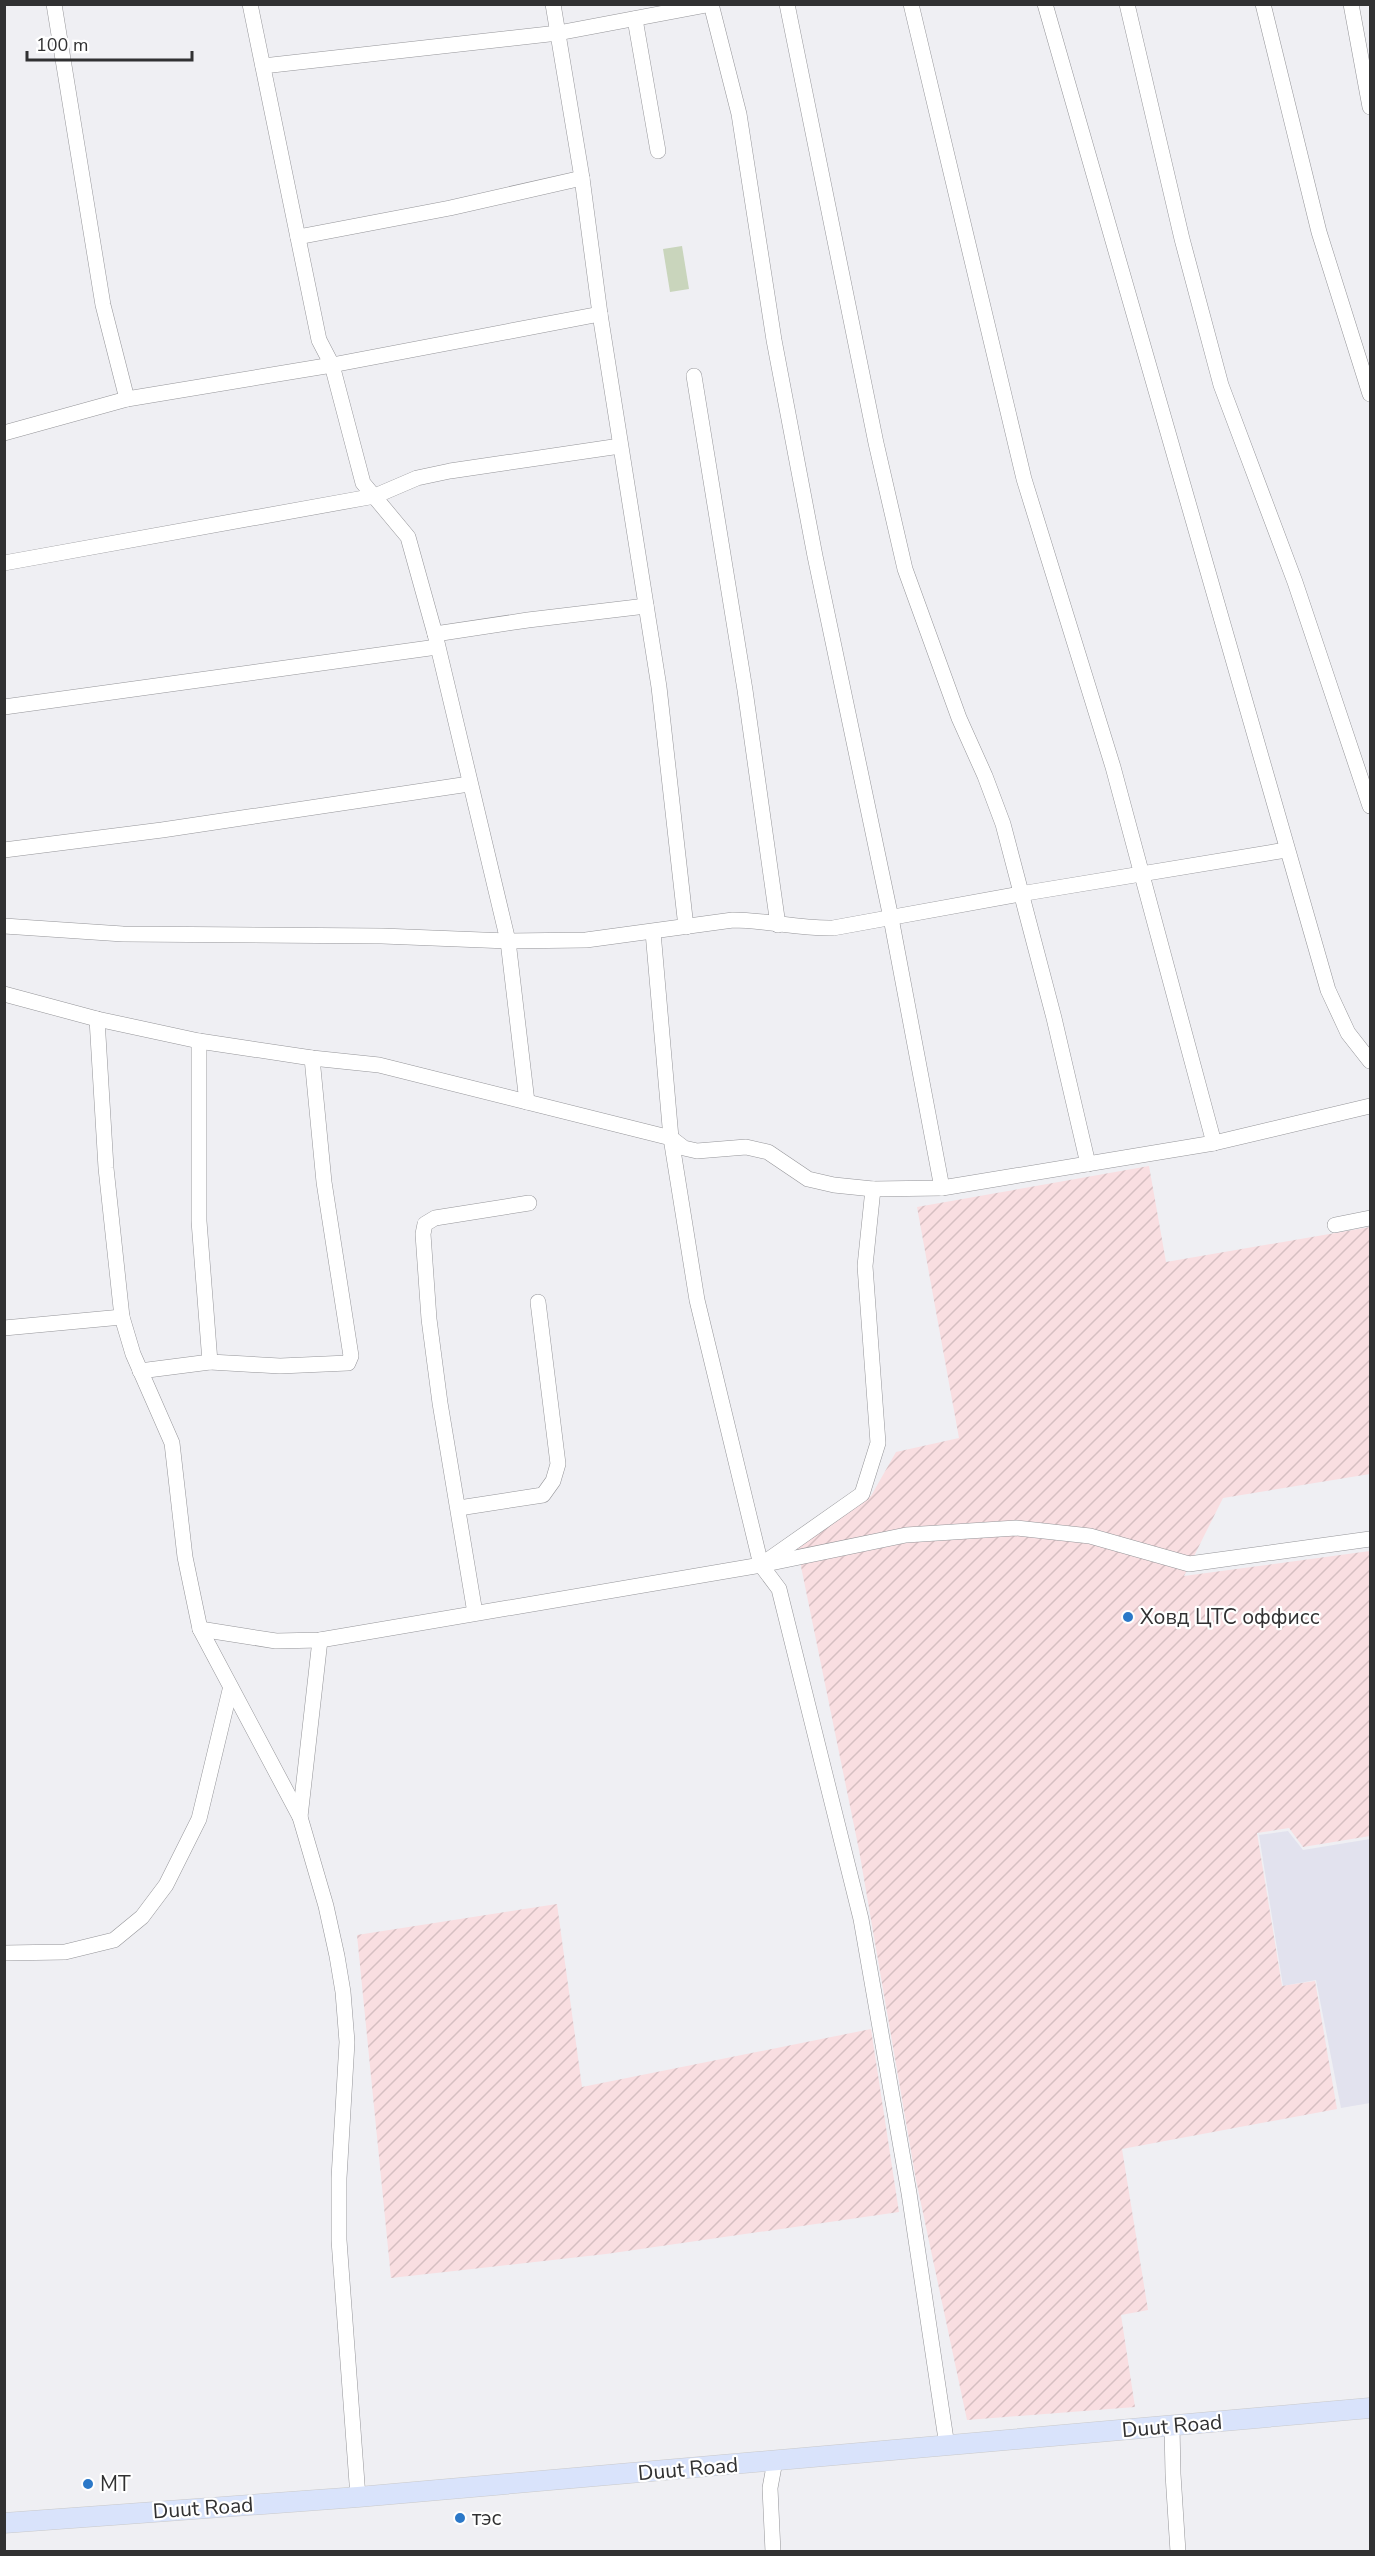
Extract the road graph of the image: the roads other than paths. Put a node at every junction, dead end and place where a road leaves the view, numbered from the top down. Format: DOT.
graph roads {
  1 [pos="54,4"];
  2 [pos="249,4"];
  3 [pos="553,4"];
  4 [pos="787,4"];
  5 [pos="911,4"];
  6 [pos="1045,4"];
  7 [pos="1127,4"];
  8 [pos="1263,4"];
  9 [pos="1351,4"];
  10 [pos="712,5"];
  11 [pos="635,19"];
  12 [pos="558,33"];
  13 [pos="263,66"];
  14 [pos="1371,107"];
  15 [pos="658,151"];
  16 [pos="582,178"];
  17 [pos="298,237"];
  18 [pos="600,314"];
  19 [pos="332,365"];
  20 [pos="694,376"];
  21 [pos="1371,394"];
  22 [pos="127,399"];
  23 [pos="4,434"];
  24 [pos="620,446"];
  25 [pos="375,496"];
  26 [pos="4,563"];
  27 [pos="646,606"];
  28 [pos="436,641"];
  29 [pos="4,707"];
  30 [pos="469,784"];
  31 [pos="1371,806"];
  32 [pos="4,850"];
  33 [pos="1286,850"];
  34 [pos="1143,873"];
  35 [pos="1020,894"];
  36 [pos="891,918"];
  37 [pos="778,925"];
  38 [pos="4,926"];
  39 [pos="686,927"];
  40 [pos="653,932"];
  41 [pos="508,941"];
  42 [pos="4,994"];
  43 [pos="97,1019"];
  44 [pos="199,1041"];
  45 [pos="312,1058"];
  46 [pos="1371,1061"];
  47 [pos="527,1102"];
  48 [pos="1371,1106"];
  49 [pos="671,1138"];
  50 [pos="1214,1143"];
  51 [pos="1088,1164"];
  52 [pos="942,1188"];
  53 [pos="873,1189"];
  54 [pos="529,1203"];
  55 [pos="1371,1218"];
  56 [pos="1335,1225"];
  57 [pos="538,1302"];
  58 [pos="122,1317"];
  59 [pos="4,1328"];
  60 [pos="210,1362"];
  61 [pos="140,1371"];
  62 [pos="459,1508"];
  63 [pos="1371,1539"];
  64 [pos="761,1564"];
  65 [pos="475,1613"];
  66 [pos="200,1629"];
  67 [pos="321,1640"];
  68 [pos="230,1690"];
  69 [pos="300,1817"];
  70 [pos="4,1953"];
  71 [pos="1371,2408"];
  72 [pos="1172,2426"];
  73 [pos="946,2446"];
  74 [pos="775,2461"];
  75 [pos="358,2497"];
  76 [pos="4,2523"];
  77 [pos="773,2552"];
  78 [pos="1178,2552"];
  1 -- 22 [label="street"];
  2 -- 13 [label="street"];
  3 -- 12 [label="street"];
  4 -- 35 [label="street"];
  5 -- 34 [label="street"];
  6 -- 33 [label="street"];
  7 -- 31 [label="street"];
  8 -- 21 [label="street"];
  9 -- 14 [label="street"];
  10 -- 11 [label="street"];
  10 -- 36 [label="street"];
  11 -- 12 [label="street"];
  11 -- 15 [label="street"];
  12 -- 13 [label="street"];
  12 -- 16 [label="street"];
  13 -- 17 [label="street"];
  16 -- 17 [label="street"];
  16 -- 18 [label="street"];
  17 -- 19 [label="street"];
  18 -- 19 [label="street"];
  18 -- 24 [label="street"];
  19 -- 22 [label="street"];
  19 -- 25 [label="street"];
  20 -- 37 [label="street"];
  22 -- 23 [label="street"];
  24 -- 25 [label="street"];
  24 -- 27 [label="street"];
  25 -- 26 [label="street"];
  25 -- 28 [label="street"];
  27 -- 28 [label="street"];
  27 -- 39 [label="street"];
  28 -- 29 [label="street"];
  28 -- 30 [label="street"];
  30 -- 32 [label="street"];
  30 -- 41 [label="street"];
  33 -- 34 [label="street"];
  33 -- 46 [label="street"];
  34 -- 35 [label="street"];
  34 -- 50 [label="street"];
  35 -- 36 [label="street"];
  35 -- 51 [label="street"];
  36 -- 37 [label="street"];
  36 -- 52 [label="street"];
  37 -- 39 [label="street"];
  38 -- 41 [label="street"];
  39 -- 40 [label="street"];
  40 -- 41 [label="street"];
  40 -- 49 [label="street"];
  41 -- 47 [label="street"];
  42 -- 43 [label="street"];
  43 -- 44 [label="street"];
  43 -- 58 [label="street"];
  44 -- 45 [label="street"];
  44 -- 60 [label="street"];
  45 -- 47 [label="street"];
  45 -- 60 [label="street"];
  47 -- 49 [label="street"];
  48 -- 50 [label="street"];
  49 -- 53 [label="street"];
  49 -- 64 [label="street"];
  50 -- 51 [label="street"];
  51 -- 52 [label="street"];
  52 -- 53 [label="street"];
  53 -- 64 [label="street"];
  54 -- 62 [label="street"];
  55 -- 56 [label="street"];
  57 -- 62 [label="street"];
  58 -- 59 [label="street"];
  58 -- 61 [label="street"];
  60 -- 61 [label="street"];
  61 -- 66 [label="street"];
  62 -- 65 [label="street"];
  63 -- 64 [label="street"];
  64 -- 65 [label="street"];
  64 -- 73 [label="street"];
  65 -- 67 [label="street"];
  66 -- 67 [label="street"];
  66 -- 68 [label="street"];
  67 -- 69 [label="street"];
  68 -- 69 [label="street"];
  68 -- 70 [label="street"];
  69 -- 75 [label="street"];
  71 -- 72 [label="main road, Duut Road"];
  72 -- 73 [label="main road, Duut Road"];
  72 -- 78 [label="street"];
  73 -- 74 [label="main road, Duut Road"];
  74 -- 75 [label="main road, Duut Road"];
  74 -- 77 [label="street"];
  75 -- 76 [label="main road, Duut Road"];
}
